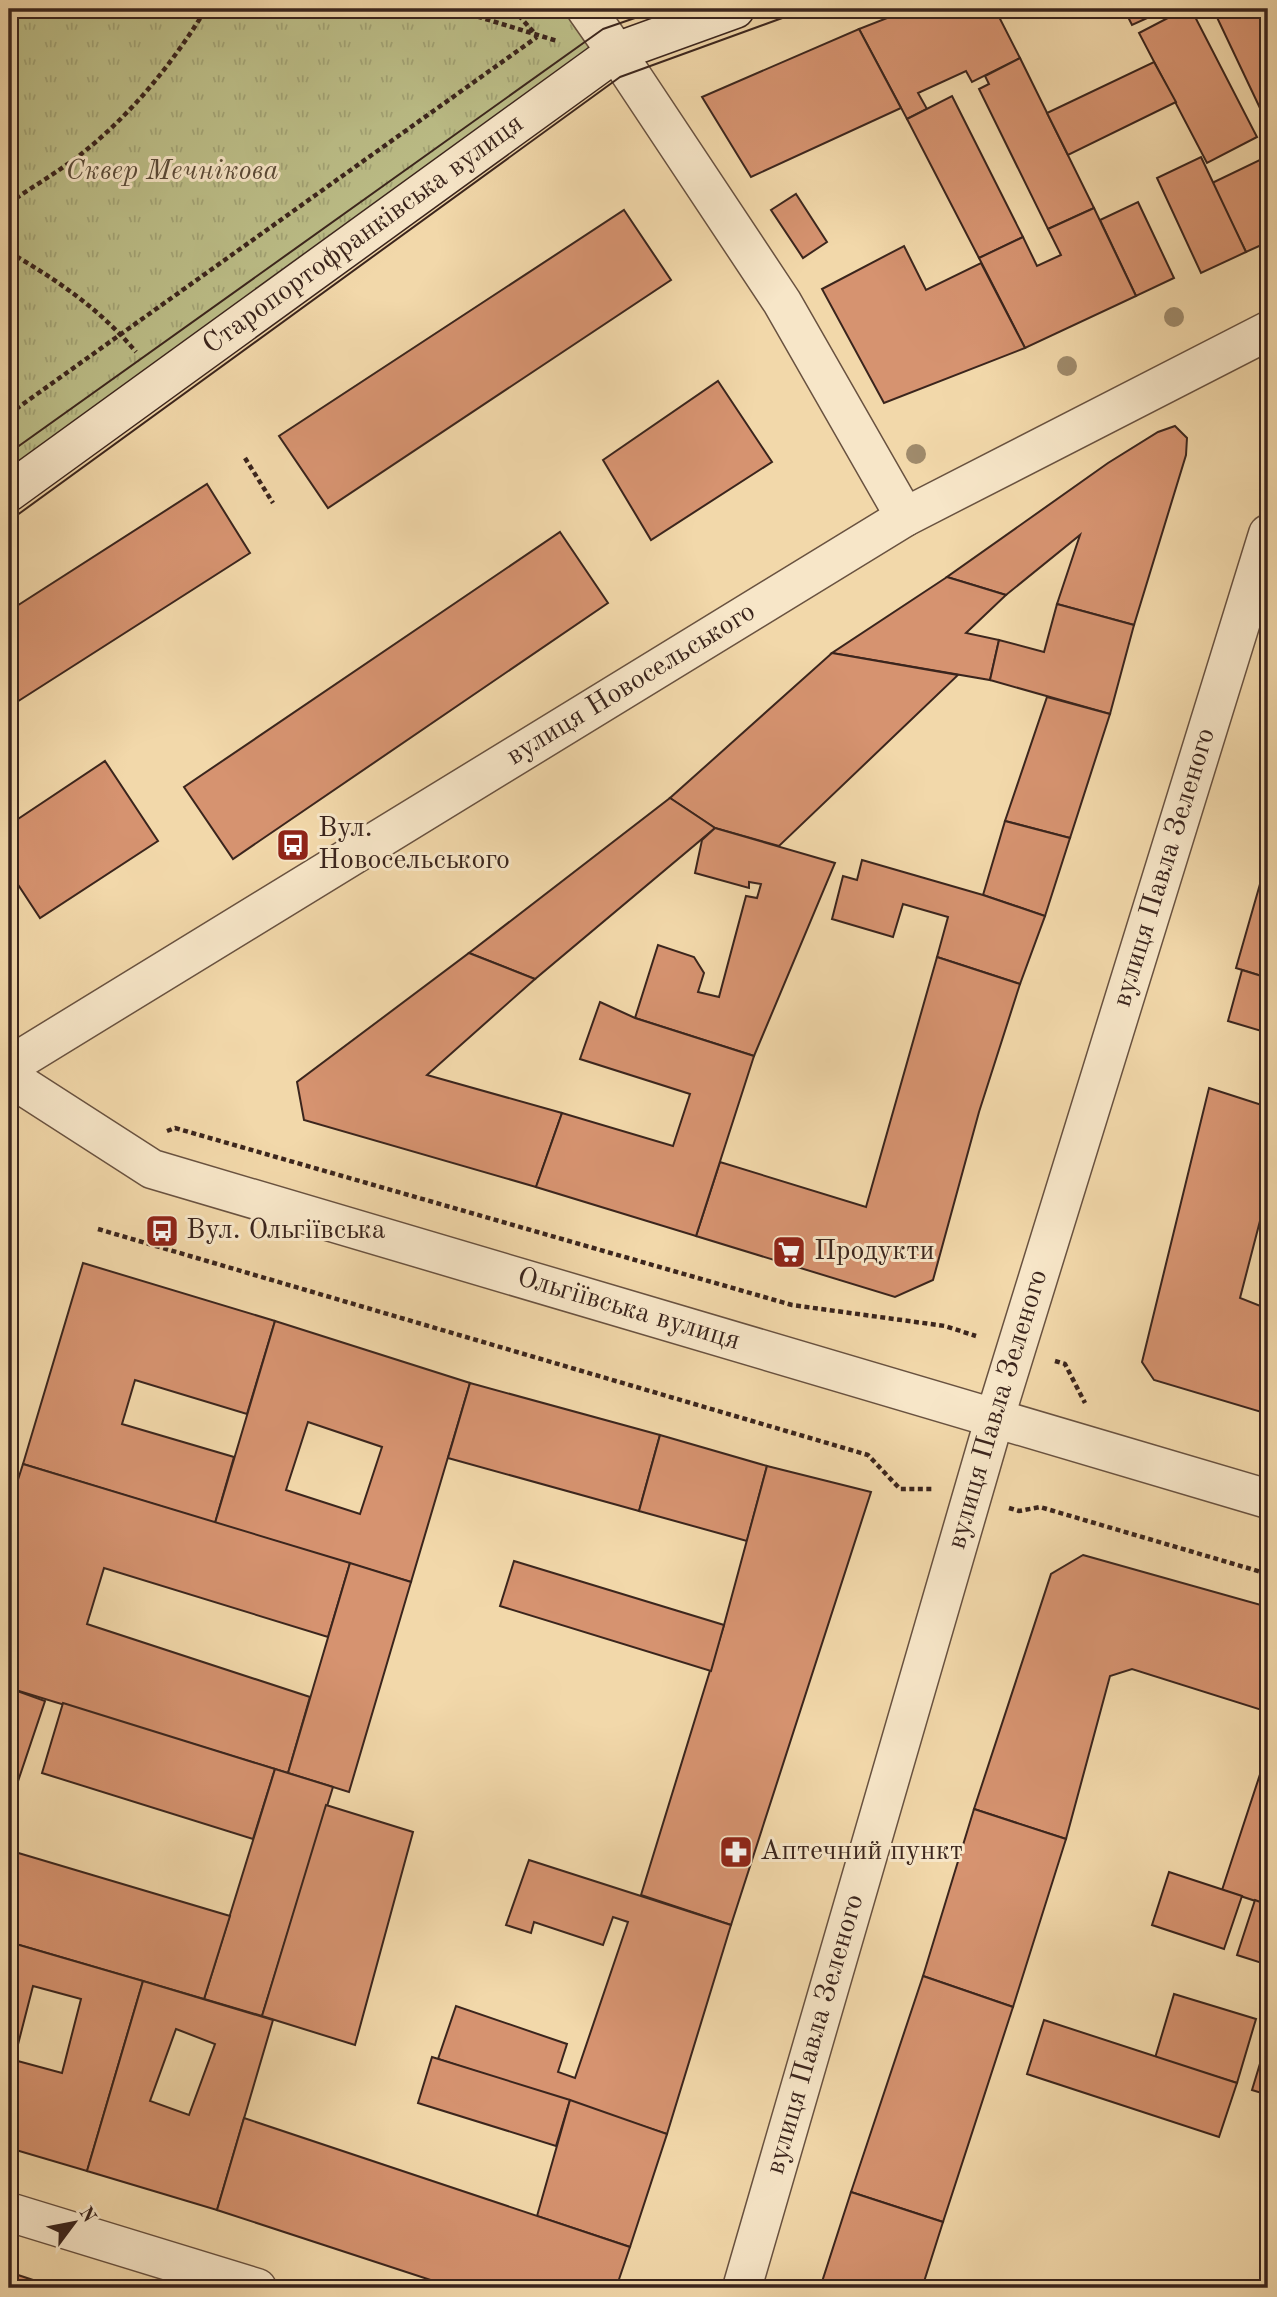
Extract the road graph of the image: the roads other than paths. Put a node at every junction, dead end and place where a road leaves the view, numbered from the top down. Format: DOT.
graph roads {
  1 [pos="586,9"];
  2 [pos="735,9"];
  3 [pos="616,52"];
  4 [pos="1268,331"];
  5 [pos="9,492"];
  6 [pos="905,517"];
  7 [pos="1268,534"];
  8 [pos="9,1066"];
  9 [pos="9,1077"];
  10 [pos="995,1418"];
  11 [pos="1268,1499"];
  12 [pos="9,2212"];
  13 [pos="257,2288"];
  14 [pos="742,2288"];
  1 -- 3 [label="street"];
  2 -- 3 [label="street, Старопортофранківська вулиця"];
  3 -- 5 [label="street, Старопортофранківська вулиця"];
  3 -- 6 [label="street"];
  4 -- 6 [label="street, вулиця Новосельського"];
  6 -- 8 [label="street, вулиця Новосельського"];
  7 -- 10 [label="street, вулиця Павла Зеленого"];
  9 -- 10 [label="street, Ольгіївська вулиця"];
  10 -- 11 [label="street, Ольгіївська вулиця"];
  10 -- 14 [label="street, вулиця Павла Зеленого"];
  12 -- 13 [label="street"];
}
